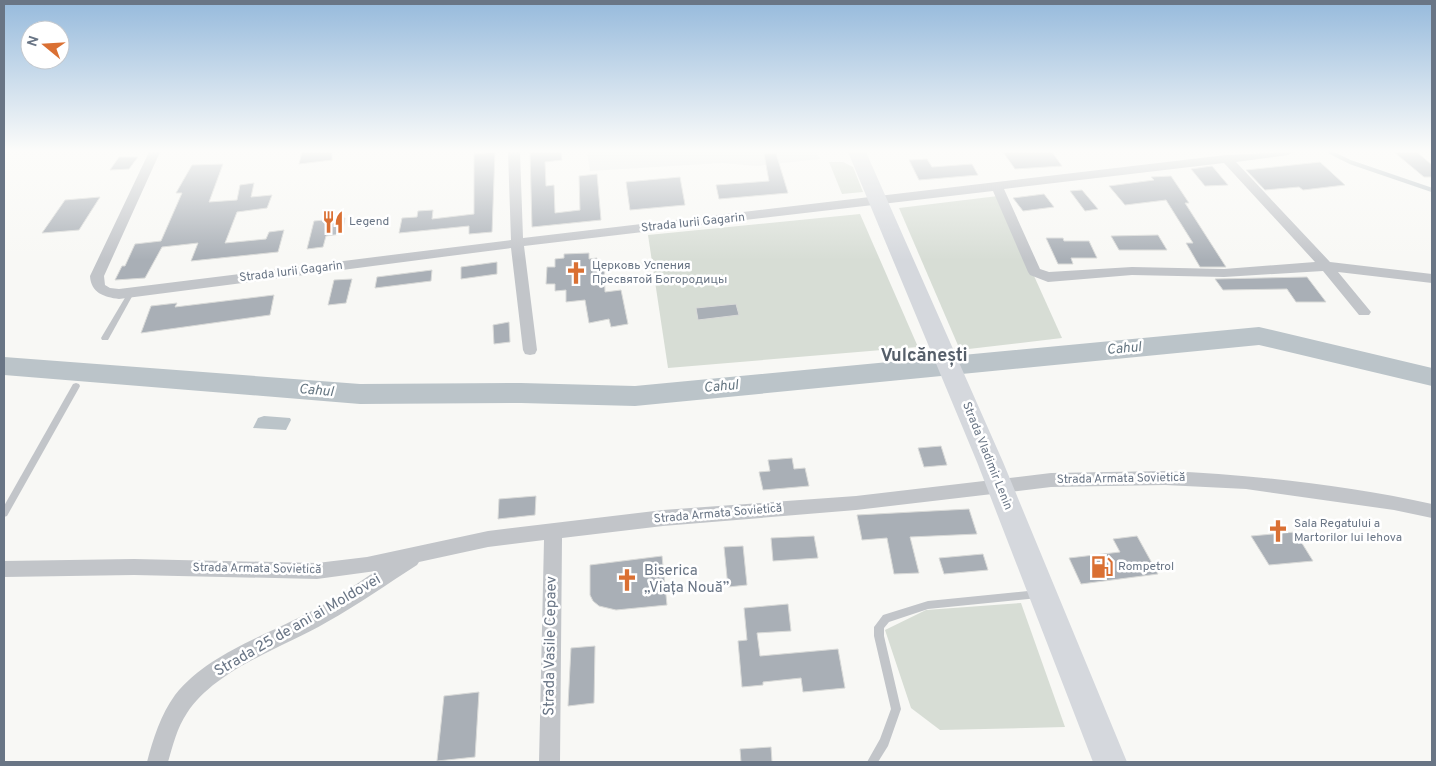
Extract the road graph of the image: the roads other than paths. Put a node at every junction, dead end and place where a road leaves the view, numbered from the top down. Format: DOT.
graph roads {
  1 [pos="138,188"];
  2 [pos="515,188"];
  3 [pos="873,188"];
  4 [pos="983,188"];
  5 [pos="998,188"];
  6 [pos="1254,188"];
  7 [pos="879,201"];
  8 [pos="517,242"];
  9 [pos="1326,266"];
  10 [pos="1432,279"];
  11 [pos="130,293"];
  12 [pos="1364,312"];
  13 [pos="105,338"];
  14 [pos="530,350"];
  15 [pos="76,386"];
  16 [pos="999,485"];
  17 [pos="1432,510"];
  18 [pos="4,513"];
  19 [pos="553,531"];
  20 [pos="423,552"];
  21 [pos="4,569"];
  22 [pos="1043,594"];
  23 [pos="158,762"];
  24 [pos="550,762"];
  25 [pos="872,762"];
  26 [pos="1110,762"];
  1 -- 11 [label="street, Strada Iurii Gagarin"];
  2 -- 8 [label="street"];
  3 -- 7 [label="main road, Strada Vladimir Lenin"];
  4 -- 7 [label="street, Strada Iurii Gagarin"];
  5 -- 9 [label="street"];
  6 -- 9 [label="street"];
  7 -- 8 [label="street, Strada Iurii Gagarin"];
  7 -- 16 [label="main road, Strada Vladimir Lenin"];
  8 -- 11 [label="street, Strada Iurii Gagarin"];
  8 -- 14 [label="street"];
  9 -- 10 [label="street"];
  9 -- 12 [label="street"];
  11 -- 13 [label="lane"];
  15 -- 18 [label="lane"];
  16 -- 17 [label="street, Strada Armata Sovietică"];
  16 -- 19 [label="street, Strada Armata Sovietică"];
  16 -- 22 [label="main road, Strada Vladimir Lenin"];
  19 -- 20 [label="street, Strada Armata Sovietică"];
  19 -- 24 [label="street, Strada Vasile Cepaev"];
  20 -- 21 [label="street, Strada Armata Sovietică"];
  20 -- 23 [label="street, Strada 25 de ani ai Moldovei"];
  22 -- 25 [label="lane"];
  22 -- 26 [label="main road, Strada Vladimir Lenin"];
}
